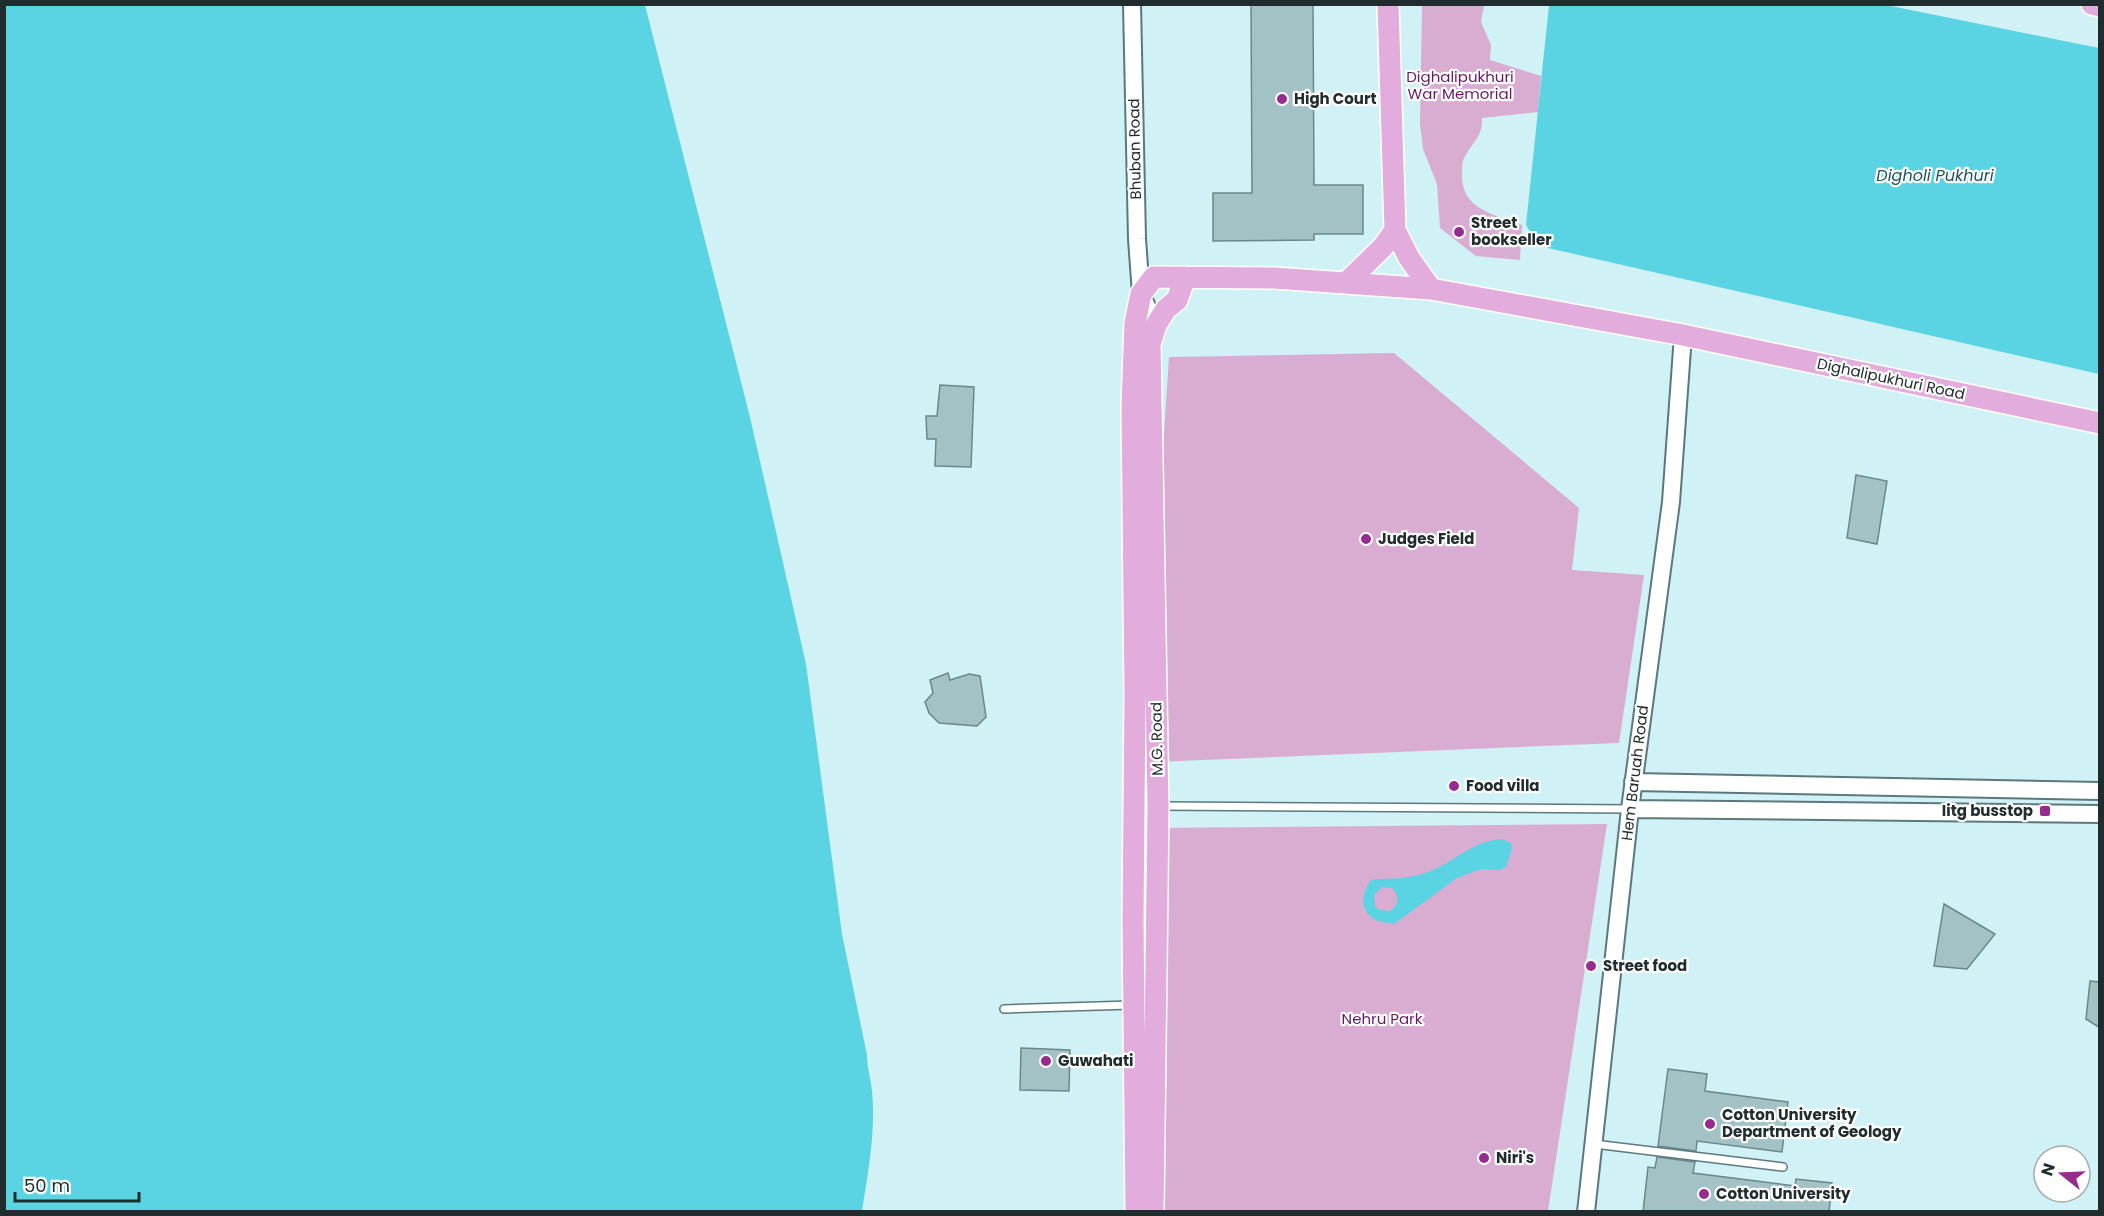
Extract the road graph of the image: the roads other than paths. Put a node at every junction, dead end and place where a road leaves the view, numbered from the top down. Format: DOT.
graph roads {
  1 [pos="1132,4"];
  2 [pos="1388,4"];
  3 [pos="2092,4"];
  4 [pos="2100,6"];
  5 [pos="1395,230"];
  6 [pos="1185,277"];
  7 [pos="1347,282"];
  8 [pos="1431,289"];
  9 [pos="1141,294"];
  10 [pos="1156,325"];
  11 [pos="1683,335"];
  12 [pos="2100,423"];
  13 [pos="1633,782"];
  14 [pos="2100,791"];
  15 [pos="1158,806"];
  16 [pos="1630,808"];
  17 [pos="2100,814"];
  18 [pos="1134,1005"];
  19 [pos="1005,1009"];
  20 [pos="1594,1144"];
  21 [pos="1783,1167"];
  22 [pos="1136,1212"];
  23 [pos="1153,1212"];
  24 [pos="1586,1212"];
  1 -- 9 [label="street, Bhuban Road"];
  2 -- 5 [label="main road"];
  3 -- 4 [label="main road"];
  5 -- 7 [label="main road"];
  5 -- 8 [label="main road"];
  6 -- 7 [label="main road, Dighalipukhuri Road"];
  6 -- 9 [label="main road, Dighalipukhuri Road"];
  6 -- 10 [label="main road, M.G. Road"];
  7 -- 8 [label="main road, Dighalipukhuri Road"];
  8 -- 11 [label="main road, Dighalipukhuri Road"];
  9 -- 10 [label="street"];
  9 -- 18 [label="main road"];
  10 -- 15 [label="main road, M.G. Road"];
  11 -- 12 [label="main road, Dighalipukhuri Road"];
  11 -- 13 [label="street, Hem Baruah Road"];
  13 -- 14 [label="street"];
  13 -- 16 [label="street, Hem Baruah Road"];
  15 -- 16 [label="lane"];
  15 -- 23 [label="main road, M.G. Road"];
  16 -- 17 [label="street"];
  16 -- 20 [label="street, Hem Baruah Road"];
  18 -- 19 [label="lane"];
  18 -- 22 [label="main road"];
  20 -- 21 [label="lane"];
  20 -- 24 [label="street, Hem Baruah Road"];
}
